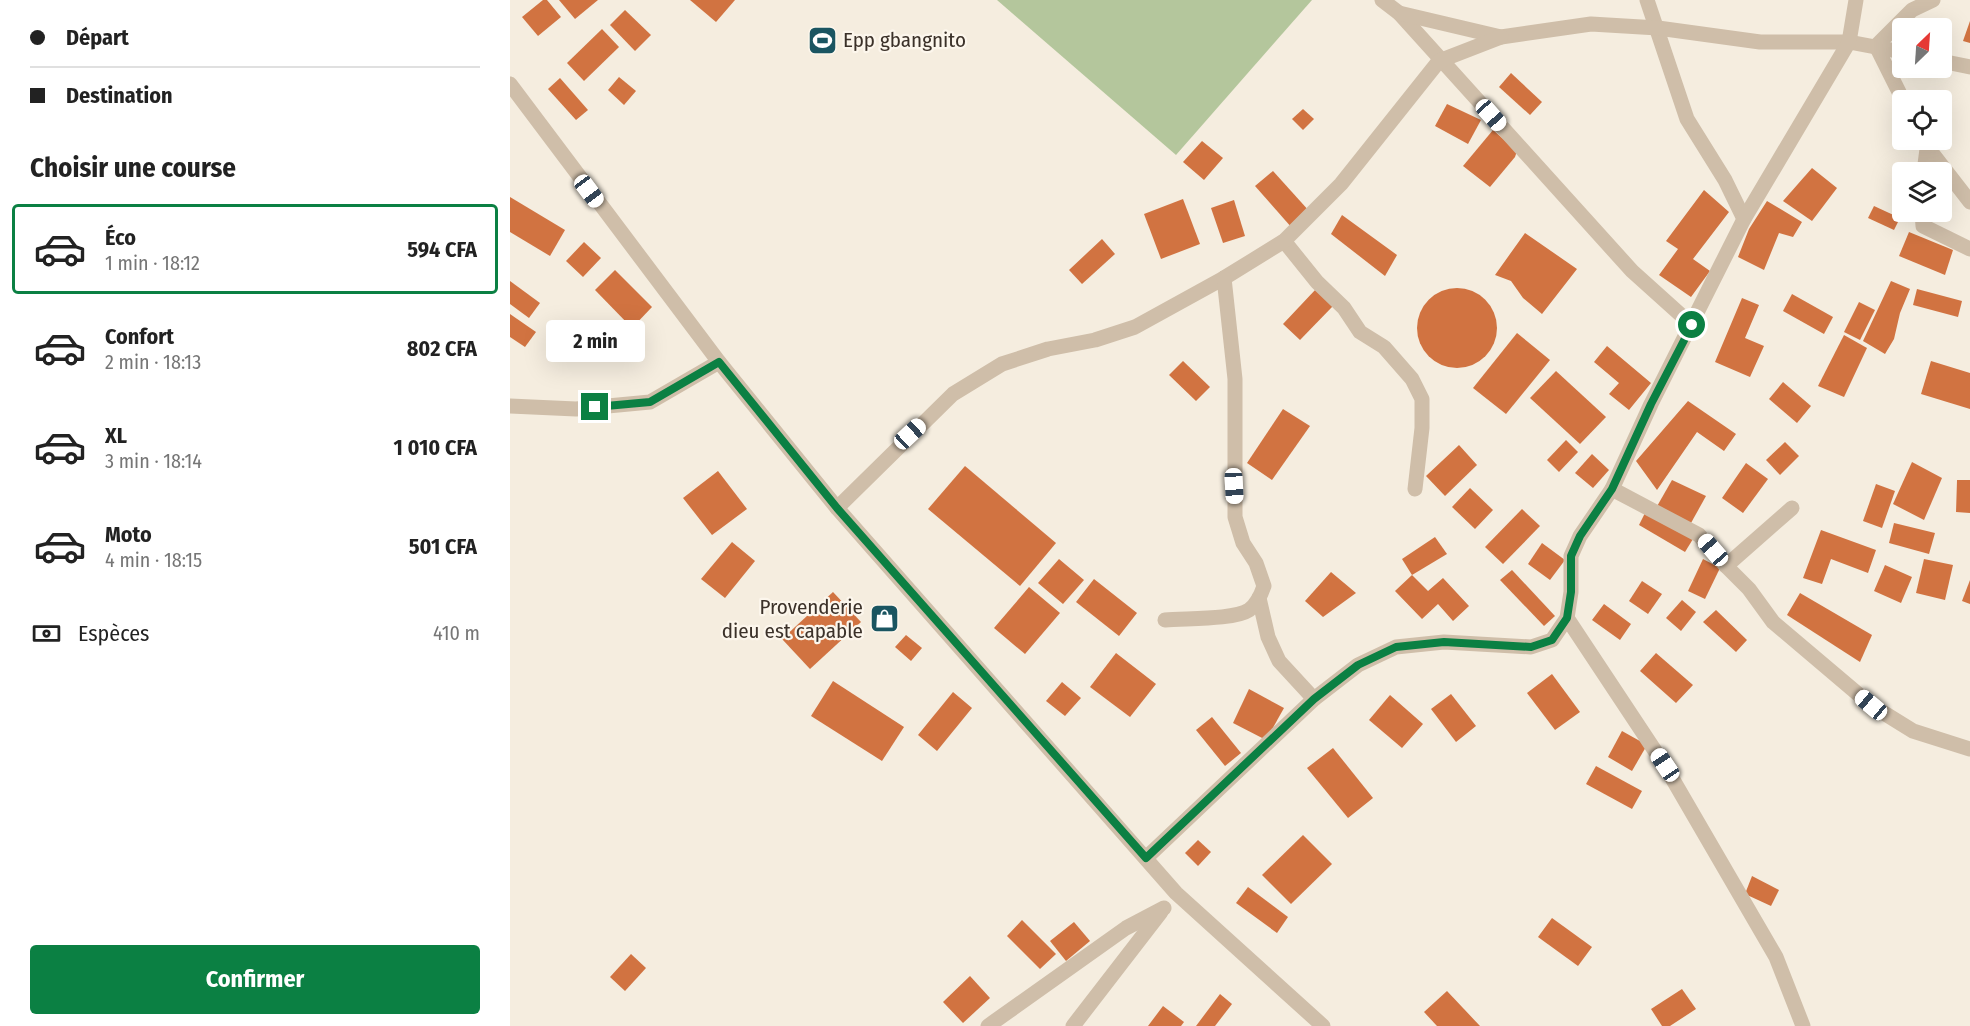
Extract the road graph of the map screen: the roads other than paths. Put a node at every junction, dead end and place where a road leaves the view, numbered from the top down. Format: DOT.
graph roads {
  1 [pos="1382,0"];
  2 [pos="1647,0"];
  3 [pos="1856,0"];
  4 [pos="1933,0"];
  5 [pos="1399,13"];
  6 [pos="1658,28"];
  7 [pos="1501,37"];
  8 [pos="1849,42"];
  9 [pos="1876,46"];
  10 [pos="1892,50"];
  11 [pos="1439,61"];
  12 [pos="1952,63"];
  13 [pos="1970,67"];
  14 [pos="1898,90"];
  15 [pos="512,92"];
  16 [pos="1930,150"];
  17 [pos="1970,202"];
  18 [pos="1744,219"];
  19 [pos="1923,222"];
  20 [pos="1284,241"];
  21 [pos="1970,249"];
  22 [pos="1224,278"];
  23 [pos="1692,325"];
  24 [pos="719,362"];
  25 [pos="510,406"];
  26 [pos="1415,489"];
  27 [pos="1612,489"];
  28 [pos="837,508"];
  29 [pos="1792,508"];
  30 [pos="1726,566"];
  31 [pos="1259,598"];
  32 [pos="1567,618"];
  33 [pos="1165,620"];
  34 [pos="1314,699"];
  35 [pos="1970,749"];
  36 [pos="1146,858"];
  37 [pos="1176,893"];
  38 [pos="1164,908"];
  39 [pos="988,1026"];
  40 [pos="1073,1026"];
  41 [pos="1323,1026"];
  42 [pos="1803,1026"];
  1 -- 5 [label="street"];
  2 -- 6 [label="street"];
  3 -- 8 [label="street"];
  4 -- 9 [label="street"];
  5 -- 7 [label="street"];
  5 -- 11 [label="street"];
  6 -- 7 [label="street"];
  6 -- 8 [label="street"];
  6 -- 18 [label="street"];
  7 -- 11 [label="street"];
  8 -- 9 [label="street"];
  8 -- 18 [label="street"];
  9 -- 10 [label="street"];
  9 -- 14 [label="street"];
  11 -- 20 [label="street"];
  11 -- 23 [label="street"];
  12 -- 13 [label="street"];
  15 -- 24 [label="street"];
  16 -- 17 [label="street"];
  18 -- 23 [label="street"];
  19 -- 21 [label="street"];
  20 -- 22 [label="street"];
  20 -- 26 [label="street"];
  22 -- 28 [label="street"];
  22 -- 31 [label="street"];
  23 -- 27 [label="street"];
  24 -- 25 [label="street"];
  24 -- 28 [label="street"];
  27 -- 30 [label="street"];
  27 -- 32 [label="street"];
  28 -- 36 [label="street"];
  29 -- 30 [label="street"];
  30 -- 35 [label="street"];
  31 -- 33 [label="street"];
  31 -- 34 [label="street"];
  32 -- 34 [label="street"];
  32 -- 42 [label="street"];
  34 -- 36 [label="street"];
  36 -- 37 [label="street"];
  37 -- 38 [label="street"];
  37 -- 41 [label="street"];
  38 -- 39 [label="street"];
  38 -- 40 [label="street"];
}
